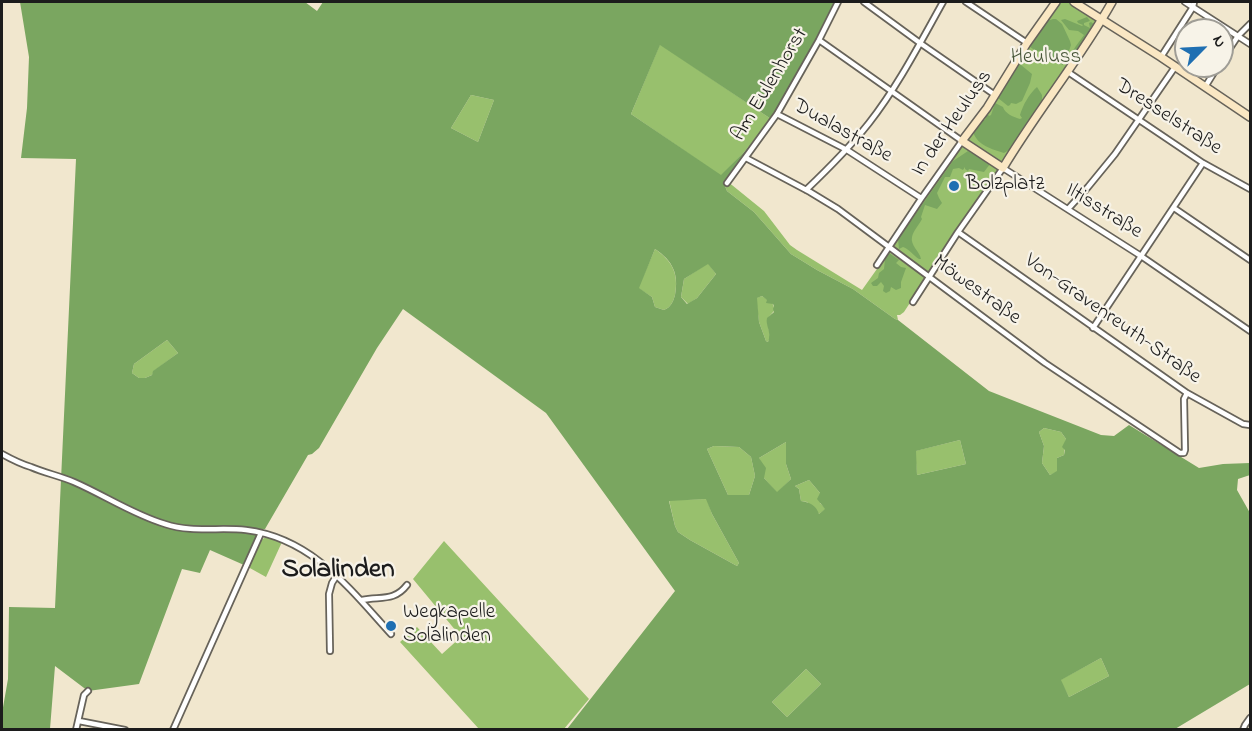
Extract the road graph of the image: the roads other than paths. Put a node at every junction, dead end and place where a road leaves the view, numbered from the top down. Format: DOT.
graph roads {
  1 [pos="838,2"];
  2 [pos="864,2"];
  3 [pos="943,2"];
  4 [pos="966,2"];
  5 [pos="1056,2"];
  6 [pos="1074,2"];
  7 [pos="1112,2"];
  8 [pos="1185,2"];
  9 [pos="1193,4"];
  10 [pos="1102,20"];
  11 [pos="1251,24"];
  12 [pos="1238,36"];
  13 [pos="819,40"];
  14 [pos="920,42"];
  15 [pos="1234,42"];
  16 [pos="1027,43"];
  17 [pos="1251,44"];
  18 [pos="1161,57"];
  19 [pos="1174,66"];
  20 [pos="1174,68"];
  21 [pos="1068,72"];
  22 [pos="1192,78"];
  23 [pos="1211,78"];
  24 [pos="1205,87"];
  25 [pos="891,92"];
  26 [pos="995,95"];
  27 [pos="777,114"];
  28 [pos="1251,117"];
  29 [pos="1138,118"];
  30 [pos="962,141"];
  31 [pos="847,150"];
  32 [pos="746,158"];
  33 [pos="1203,162"];
  34 [pos="1003,168"];
  35 [pos="727,183"];
  36 [pos="1251,189"];
  37 [pos="806,190"];
  38 [pos="921,198"];
  39 [pos="1174,208"];
  40 [pos="1068,209"];
  41 [pos="958,232"];
  42 [pos="889,248"];
  43 [pos="1141,256"];
  44 [pos="1251,260"];
  45 [pos="878,265"];
  46 [pos="928,277"];
  47 [pos="913,302"];
  48 [pos="1093,328"];
  49 [pos="1251,331"];
  50 [pos="1187,393"];
  51 [pos="1251,425"];
  52 [pos="2,454"];
  53 [pos="261,533"];
  54 [pos="337,575"];
  55 [pos="407,585"];
  56 [pos="362,600"];
  57 [pos="391,634"];
  58 [pos="330,651"];
  59 [pos="88,691"];
  60 [pos="1251,718"];
  61 [pos="78,721"];
  62 [pos="76,729"];
  63 [pos="123,729"];
  64 [pos="173,729"];
  65 [pos="1243,729"];
  1 -- 13 [label="street, Am Eulenhorst"];
  2 -- 14 [label="street"];
  3 -- 14 [label="street"];
  4 -- 16 [label="street"];
  5 -- 16 [label="street, In der Heuluss"];
  6 -- 10 [label="street"];
  7 -- 10 [label="street"];
  8 -- 9 [label="street"];
  9 -- 12 [label="street"];
  9 -- 18 [label="street"];
  10 -- 18 [label="street"];
  10 -- 21 [label="street"];
  11 -- 12 [label="street"];
  12 -- 15 [label="street"];
  12 -- 17 [label="street"];
  13 -- 25 [label="street, Iltisstraße"];
  13 -- 27 [label="street, Am Eulenhorst"];
  14 -- 25 [label="street"];
  14 -- 26 [label="street"];
  16 -- 26 [label="street, In der Heuluss"];
  18 -- 19 [label="street"];
  20 -- 29 [label="street"];
  21 -- 29 [label="street, Dresselstraße"];
  21 -- 34 [label="street"];
  22 -- 24 [label="street"];
  23 -- 24 [label="street"];
  24 -- 28 [label="street"];
  25 -- 30 [label="street, Iltisstraße"];
  25 -- 31 [label="street"];
  26 -- 30 [label="street, In der Heuluss"];
  27 -- 31 [label="street, Dualastraße"];
  27 -- 32 [label="street, Am Eulenhorst"];
  29 -- 33 [label="street, Dresselstraße"];
  29 -- 40 [label="street"];
  30 -- 34 [label="street, Iltisstraße"];
  30 -- 38 [label="street, In der Heuluss"];
  31 -- 37 [label="street"];
  31 -- 38 [label="street, Dualastraße"];
  32 -- 35 [label="street, Am Eulenhorst"];
  32 -- 37 [label="street, Möwestraße"];
  33 -- 36 [label="street, Dresselstraße"];
  33 -- 39 [label="street"];
  34 -- 40 [label="street, Iltisstraße"];
  34 -- 41 [label="street"];
  37 -- 42 [label="street, Möwestraße"];
  38 -- 42 [label="street, In der Heuluss"];
  39 -- 43 [label="street"];
  39 -- 44 [label="street"];
  40 -- 43 [label="street, Iltisstraße"];
  41 -- 46 [label="street"];
  41 -- 48 [label="street, Von-Gravenreuth-Straße"];
  42 -- 45 [label="street, In der Heuluss"];
  42 -- 46 [label="street, Möwestraße"];
  43 -- 48 [label="street"];
  43 -- 49 [label="street, Iltisstraße"];
  46 -- 47 [label="street"];
  46 -- 50 [label="street, Möwestraße"];
  48 -- 50 [label="street, Von-Gravenreuth-Straße"];
  50 -- 51 [label="street, Von-Gravenreuth-Straße"];
  52 -- 53 [label="street"];
  53 -- 54 [label="street"];
  53 -- 64 [label="street"];
  54 -- 56 [label="street"];
  54 -- 58 [label="street"];
  55 -- 56 [label="street"];
  56 -- 57 [label="street"];
  59 -- 61 [label="street"];
  60 -- 65 [label="street"];
  61 -- 62 [label="street"];
  61 -- 63 [label="street"];
}
